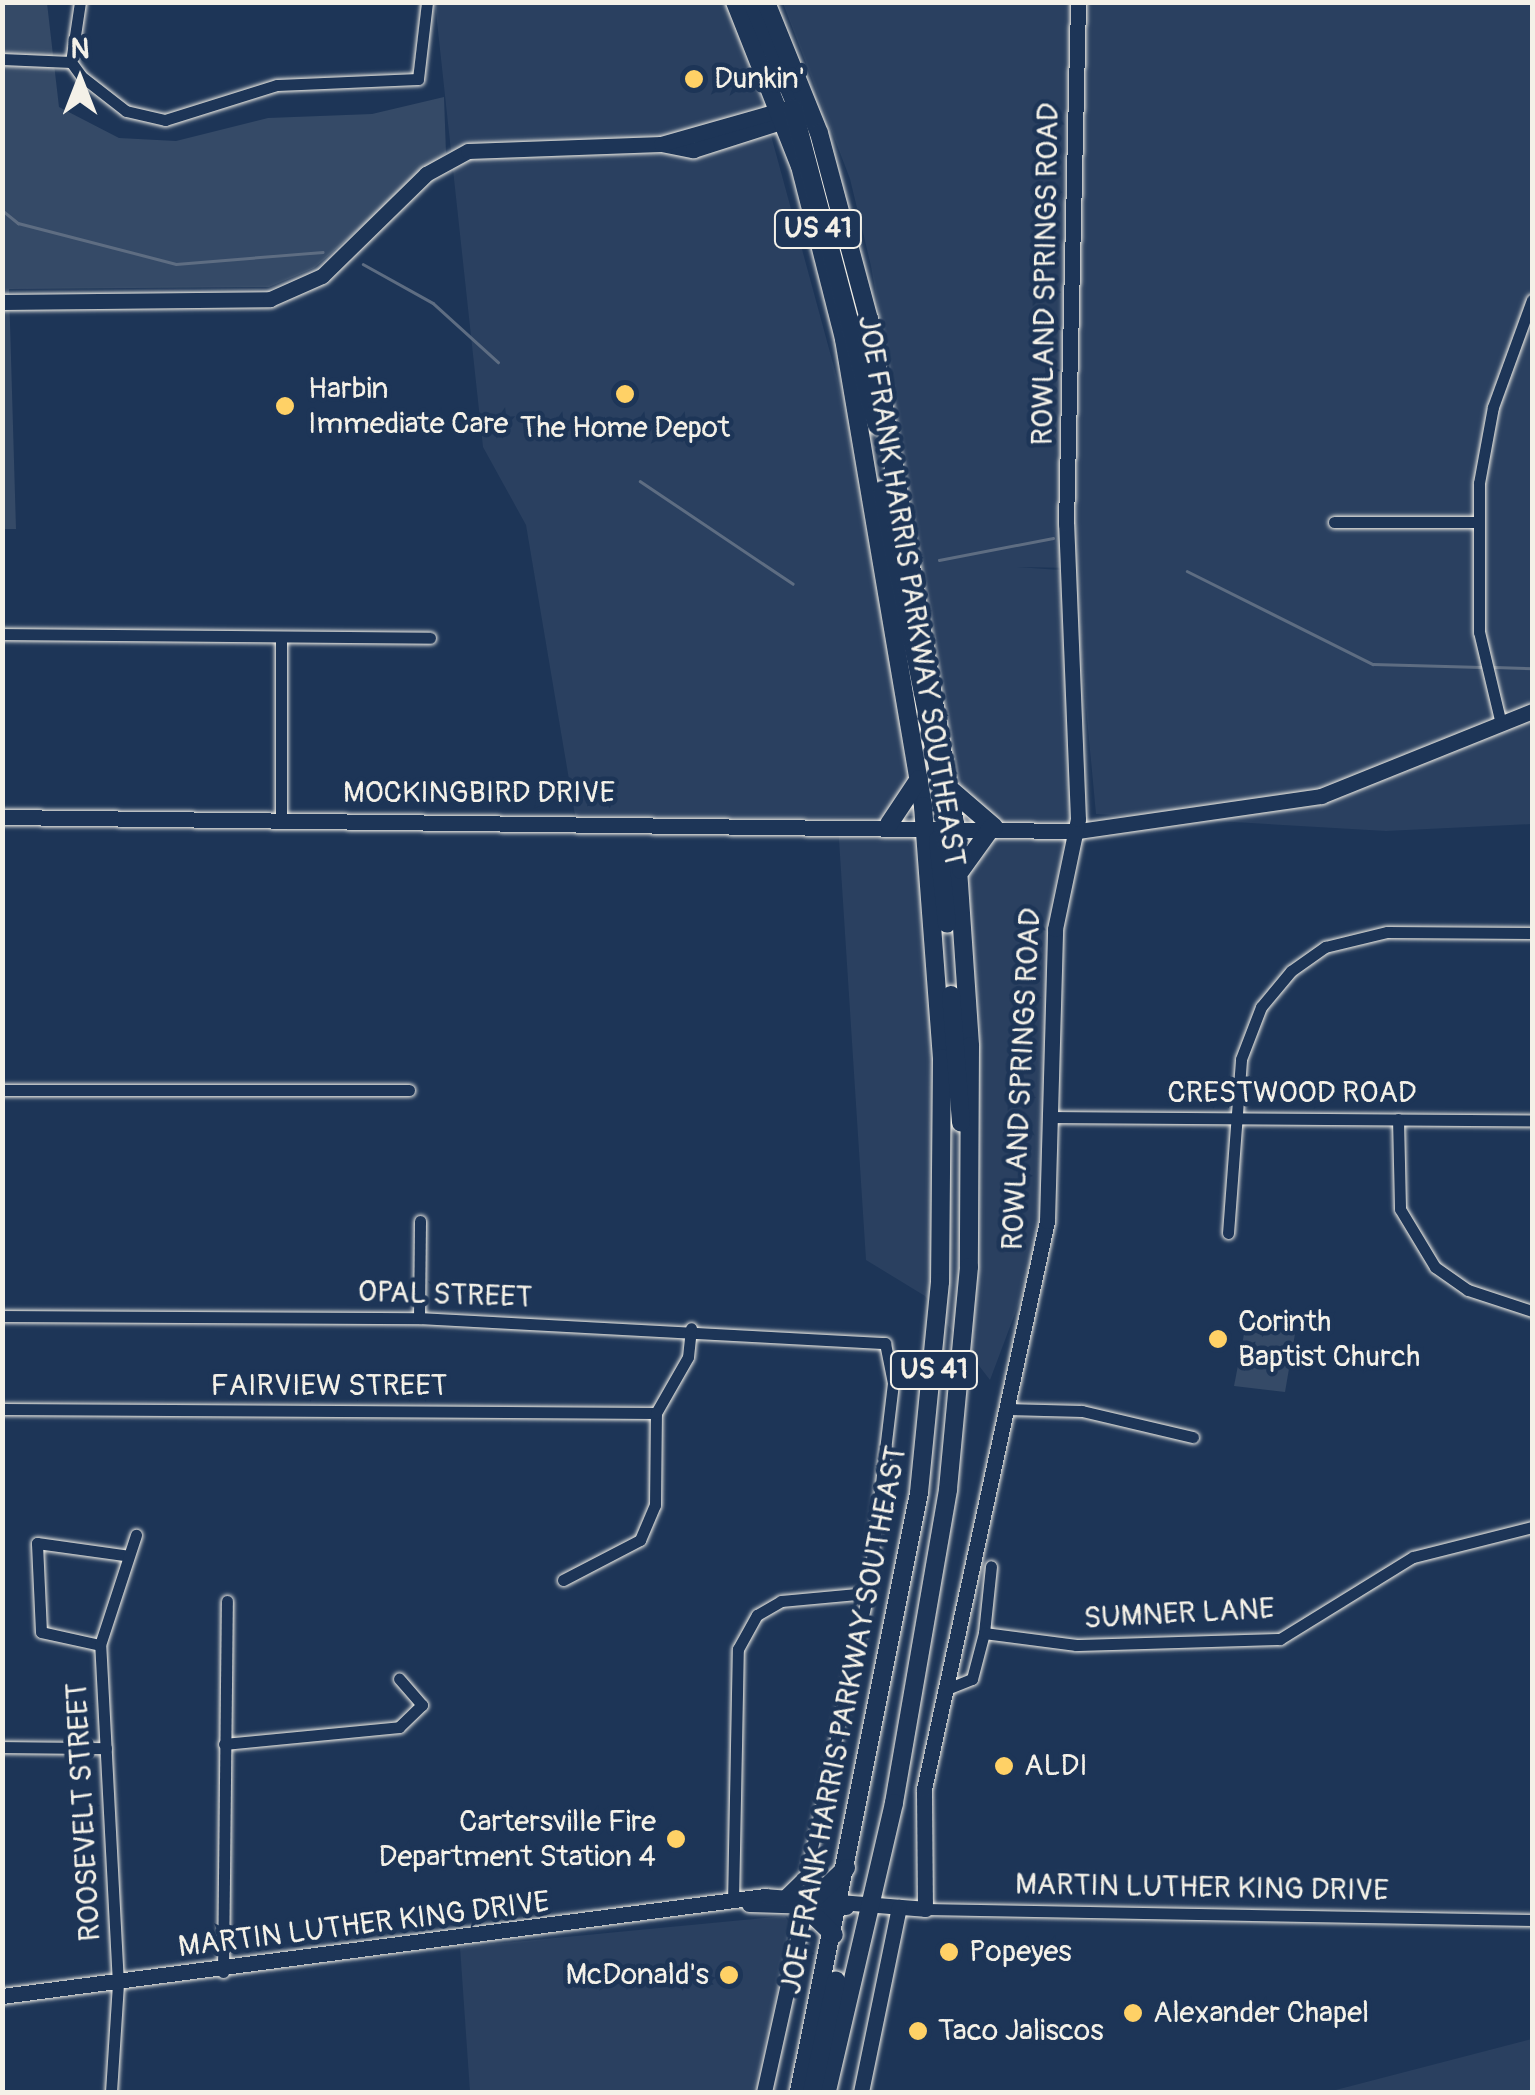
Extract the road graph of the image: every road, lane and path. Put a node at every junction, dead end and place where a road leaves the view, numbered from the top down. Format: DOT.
graph roads {
  1 [pos="80,2"];
  2 [pos="427,2"];
  3 [pos="734,2"];
  4 [pos="752,2"];
  5 [pos="766,2"];
  6 [pos="1078,2"];
  7 [pos="2,59"];
  8 [pos="71,62"];
  9 [pos="795,112"];
  10 [pos="1532,300"];
  11 [pos="2,302"];
  12 [pos="859,423"];
  13 [pos="1334,522"];
  14 [pos="1478,522"];
  15 [pos="2,634"];
  16 [pos="281,638"];
  17 [pos="430,638"];
  18 [pos="1532,711"];
  19 [pos="1501,724"];
  20 [pos="919,779"];
  21 [pos="949,788"];
  22 [pos="2,817"];
  23 [pos="281,819"];
  24 [pos="889,824"];
  25 [pos="926,825"];
  26 [pos="955,826"];
  27 [pos="993,827"];
  28 [pos="1078,831"];
  29 [pos="959,875"];
  30 [pos="1532,933"];
  31 [pos="2,1090"];
  32 [pos="409,1090"];
  33 [pos="1051,1117"];
  34 [pos="1234,1117"];
  35 [pos="1398,1119"];
  36 [pos="1532,1120"];
  37 [pos="971,1172"];
  38 [pos="420,1221"];
  39 [pos="1228,1233"];
  40 [pos="1532,1311"];
  41 [pos="2,1316"];
  42 [pos="419,1318"];
  43 [pos="690,1328"];
  44 [pos="2,1409"];
  45 [pos="1005,1410"];
  46 [pos="656,1413"];
  47 [pos="1194,1437"];
  48 [pos="1532,1527"];
  49 [pos="136,1535"];
  50 [pos="124,1554"];
  51 [pos="991,1566"];
  52 [pos="563,1580"];
  53 [pos="868,1593"];
  54 [pos="227,1601"];
  55 [pos="984,1632"];
  56 [pos="100,1645"];
  57 [pos="399,1679"];
  58 [pos="947,1689"];
  59 [pos="224,1744"];
  60 [pos="2,1747"];
  61 [pos="106,1748"];
  62 [pos="849,1864"];
  63 [pos="806,1874"];
  64 [pos="784,1894"];
  65 [pos="811,1901"];
  66 [pos="732,1902"];
  67 [pos="851,1904"];
  68 [pos="898,1907"];
  69 [pos="924,1909"];
  70 [pos="1532,1920"];
  71 [pos="834,1936"];
  72 [pos="224,1972"];
  73 [pos="118,1984"];
  74 [pos="2,1996"];
  75 [pos="112,2092"];
  76 [pos="764,2092"];
  77 [pos="799,2092"];
  78 [pos="812,2092"];
  79 [pos="827,2092"];
  80 [pos="861,2092"];
  1 -- 8 [label="street"];
  2 -- 8 [label="street"];
  3 -- 9 [label="main road, JOE FRANK HARRIS PARKWAY SOUTHEAST / US 41"];
  4 -- 9 [label="main road"];
  5 -- 9 [label="main road, JOE FRANK HARRIS PARKWAY SOUTHEAST / US 41"];
  6 -- 28 [label="street, ROWLAND SPRINGS ROAD"];
  7 -- 8 [label="street"];
  9 -- 11 [label="street"];
  9 -- 12 [label="main road, JOE FRANK HARRIS PARKWAY SOUTHEAST / US 41"];
  9 -- 21 [label="main road, JOE FRANK HARRIS PARKWAY SOUTHEAST / US 41"];
  10 -- 14 [label="street"];
  12 -- 20 [label="main road, JOE FRANK HARRIS PARKWAY SOUTHEAST / US 41"];
  12 -- 26 [label="main road"];
  13 -- 14 [label="street"];
  14 -- 19 [label="street"];
  15 -- 16 [label="street"];
  16 -- 17 [label="street"];
  16 -- 23 [label="street"];
  18 -- 19 [label="street, MOCKINGBIRD DRIVE"];
  19 -- 28 [label="street, MOCKINGBIRD DRIVE"];
  20 -- 24 [label="main road"];
  20 -- 25 [label="main road, JOE FRANK HARRIS PARKWAY SOUTHEAST / US 41"];
  21 -- 26 [label="main road, JOE FRANK HARRIS PARKWAY SOUTHEAST / US 41"];
  21 -- 27 [label="main road"];
  22 -- 23 [label="street, MOCKINGBIRD DRIVE"];
  23 -- 24 [label="street, MOCKINGBIRD DRIVE"];
  24 -- 25 [label="street, MOCKINGBIRD DRIVE"];
  25 -- 26 [label="street, MOCKINGBIRD DRIVE"];
  25 -- 37 [label="main road"];
  25 -- 62 [label="main road, JOE FRANK HARRIS PARKWAY SOUTHEAST / US 41"];
  26 -- 27 [label="street, MOCKINGBIRD DRIVE"];
  26 -- 29 [label="main road, JOE FRANK HARRIS PARKWAY SOUTHEAST / US 41"];
  27 -- 28 [label="street, MOCKINGBIRD DRIVE"];
  27 -- 29 [label="main road"];
  28 -- 33 [label="street, ROWLAND SPRINGS ROAD"];
  29 -- 37 [label="main road, JOE FRANK HARRIS PARKWAY SOUTHEAST / US 41"];
  30 -- 34 [label="street"];
  31 -- 32 [label="street"];
  33 -- 34 [label="street, CRESTWOOD ROAD"];
  33 -- 45 [label="street, ROWLAND SPRINGS ROAD"];
  34 -- 35 [label="street, CRESTWOOD ROAD"];
  34 -- 39 [label="street"];
  35 -- 36 [label="street, CRESTWOOD ROAD"];
  35 -- 40 [label="street"];
  37 -- 67 [label="main road, JOE FRANK HARRIS PARKWAY SOUTHEAST / US 41"];
  38 -- 42 [label="street"];
  41 -- 42 [label="street, OPAL STREET"];
  42 -- 43 [label="street, OPAL STREET"];
  43 -- 46 [label="street"];
  43 -- 53 [label="street, OPAL STREET"];
  44 -- 46 [label="street, FAIRVIEW STREET"];
  45 -- 47 [label="street"];
  45 -- 58 [label="street, ROWLAND SPRINGS ROAD"];
  46 -- 52 [label="street"];
  48 -- 55 [label="street, SUMNER LANE"];
  49 -- 50 [label="street, ROOSEVELT STREET"];
  50 -- 56 [label="street, ROOSEVELT STREET"];
  50 -- 56 [label="street"];
  51 -- 55 [label="street"];
  53 -- 63 [label="street"];
  53 -- 66 [label="street"];
  54 -- 59 [label="street"];
  55 -- 58 [label="street"];
  56 -- 61 [label="street, ROOSEVELT STREET"];
  57 -- 59 [label="street"];
  58 -- 69 [label="street, ROWLAND SPRINGS ROAD"];
  59 -- 72 [label="street"];
  60 -- 61 [label="street"];
  61 -- 73 [label="street, ROOSEVELT STREET"];
  62 -- 65 [label="main road"];
  62 -- 67 [label="main road, JOE FRANK HARRIS PARKWAY SOUTHEAST / US 41"];
  63 -- 64 [label="street"];
  63 -- 65 [label="street"];
  64 -- 65 [label="street, MARTIN LUTHER KING DRIVE"];
  64 -- 66 [label="street, MARTIN LUTHER KING DRIVE"];
  65 -- 66 [label="street, MARTIN LUTHER KING DRIVE"];
  65 -- 67 [label="street, MARTIN LUTHER KING DRIVE"];
  65 -- 71 [label="main road"];
  65 -- 76 [label="street"];
  66 -- 72 [label="street, MARTIN LUTHER KING DRIVE"];
  67 -- 68 [label="street, MARTIN LUTHER KING DRIVE"];
  67 -- 71 [label="main road, JOE FRANK HARRIS PARKWAY SOUTHEAST / US 41"];
  67 -- 78 [label="main road"];
  67 -- 79 [label="main road, JOE FRANK HARRIS PARKWAY SOUTHEAST / US 41"];
  68 -- 69 [label="street, MARTIN LUTHER KING DRIVE"];
  68 -- 80 [label="street"];
  69 -- 70 [label="street, MARTIN LUTHER KING DRIVE"];
  71 -- 77 [label="main road, JOE FRANK HARRIS PARKWAY SOUTHEAST / US 41"];
  72 -- 73 [label="street, MARTIN LUTHER KING DRIVE"];
  73 -- 74 [label="street, MARTIN LUTHER KING DRIVE"];
  73 -- 75 [label="street, ROOSEVELT STREET"];
}
